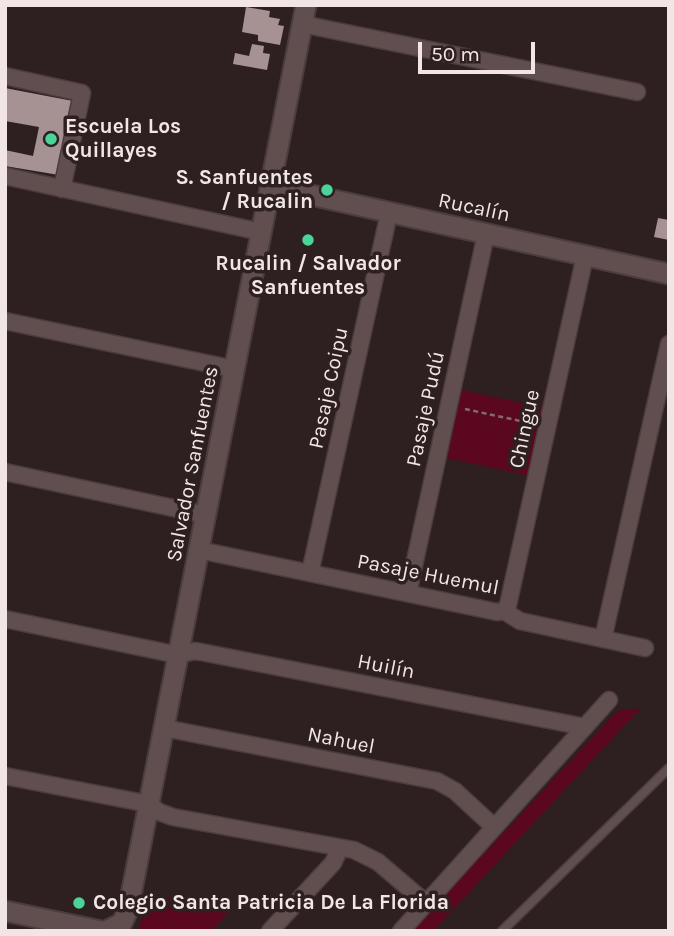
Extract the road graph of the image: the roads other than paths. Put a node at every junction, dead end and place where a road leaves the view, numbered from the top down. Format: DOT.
graph roads {
  1 [pos="304,15"];
  2 [pos="5,76"];
  3 [pos="637,92"];
  4 [pos="5,176"];
  5 [pos="270,186"];
  6 [pos="62,188"];
  7 [pos="389,213"];
  8 [pos="261,232"];
  9 [pos="486,234"];
  10 [pos="585,256"];
  11 [pos="669,274"];
  12 [pos="5,321"];
  13 [pos="669,344"];
  14 [pos="234,369"];
  15 [pos="5,472"];
  16 [pos="206,515"];
  17 [pos="199,550"];
  18 [pos="310,573"];
  19 [pos="408,593"];
  20 [pos="504,611"];
  21 [pos="5,620"];
  22 [pos="604,639"];
  23 [pos="646,648"];
  24 [pos="178,654"];
  25 [pos="609,700"];
  26 [pos="585,727"];
  27 [pos="164,728"];
  28 [pos="669,768"];
  29 [pos="5,775"];
  30 [pos="149,804"];
  31 [pos="494,827"];
  32 [pos="340,848"];
  33 [pos="426,903"];
  34 [pos="5,911"];
  35 [pos="111,930"];
  36 [pos="270,931"];
  37 [pos="401,931"];
  38 [pos="502,931"];
  1 -- 3 [label="street"];
  1 -- 5 [label="street, Salvador Sanfuentes"];
  2 -- 6 [label="street"];
  4 -- 6 [label="street"];
  5 -- 7 [label="street, Rucalín"];
  5 -- 8 [label="street, Salvador Sanfuentes"];
  6 -- 8 [label="street"];
  7 -- 9 [label="street, Rucalín"];
  7 -- 18 [label="street, Pasaje Coipu"];
  8 -- 14 [label="street, Salvador Sanfuentes"];
  9 -- 10 [label="street, Rucalín"];
  9 -- 19 [label="street, Pasaje Pudú"];
  10 -- 11 [label="street, Rucalín"];
  10 -- 20 [label="street, Chingue"];
  12 -- 14 [label="street"];
  13 -- 22 [label="street"];
  14 -- 16 [label="street, Salvador Sanfuentes"];
  15 -- 16 [label="street"];
  16 -- 17 [label="street, Salvador Sanfuentes"];
  17 -- 18 [label="street, Pasaje Huemul"];
  17 -- 24 [label="street, Salvador Sanfuentes"];
  18 -- 19 [label="street, Pasaje Huemul"];
  19 -- 20 [label="street, Pasaje Huemul"];
  20 -- 22 [label="street, Pasaje Huemul"];
  21 -- 24 [label="street, Huilín"];
  22 -- 23 [label="street, Pasaje Huemul"];
  24 -- 26 [label="street, Huilín"];
  24 -- 27 [label="street, Salvador Sanfuentes"];
  25 -- 26 [label="street"];
  26 -- 31 [label="street"];
  27 -- 30 [label="street, Salvador Sanfuentes"];
  27 -- 31 [label="street, Nahuel"];
  28 -- 38 [label="lane"];
  29 -- 30 [label="street"];
  30 -- 32 [label="street"];
  30 -- 35 [label="street, Salvador Sanfuentes"];
  31 -- 33 [label="street"];
  32 -- 33 [label="street"];
  32 -- 36 [label="street"];
  33 -- 37 [label="street"];
  34 -- 35 [label="street"];
}
